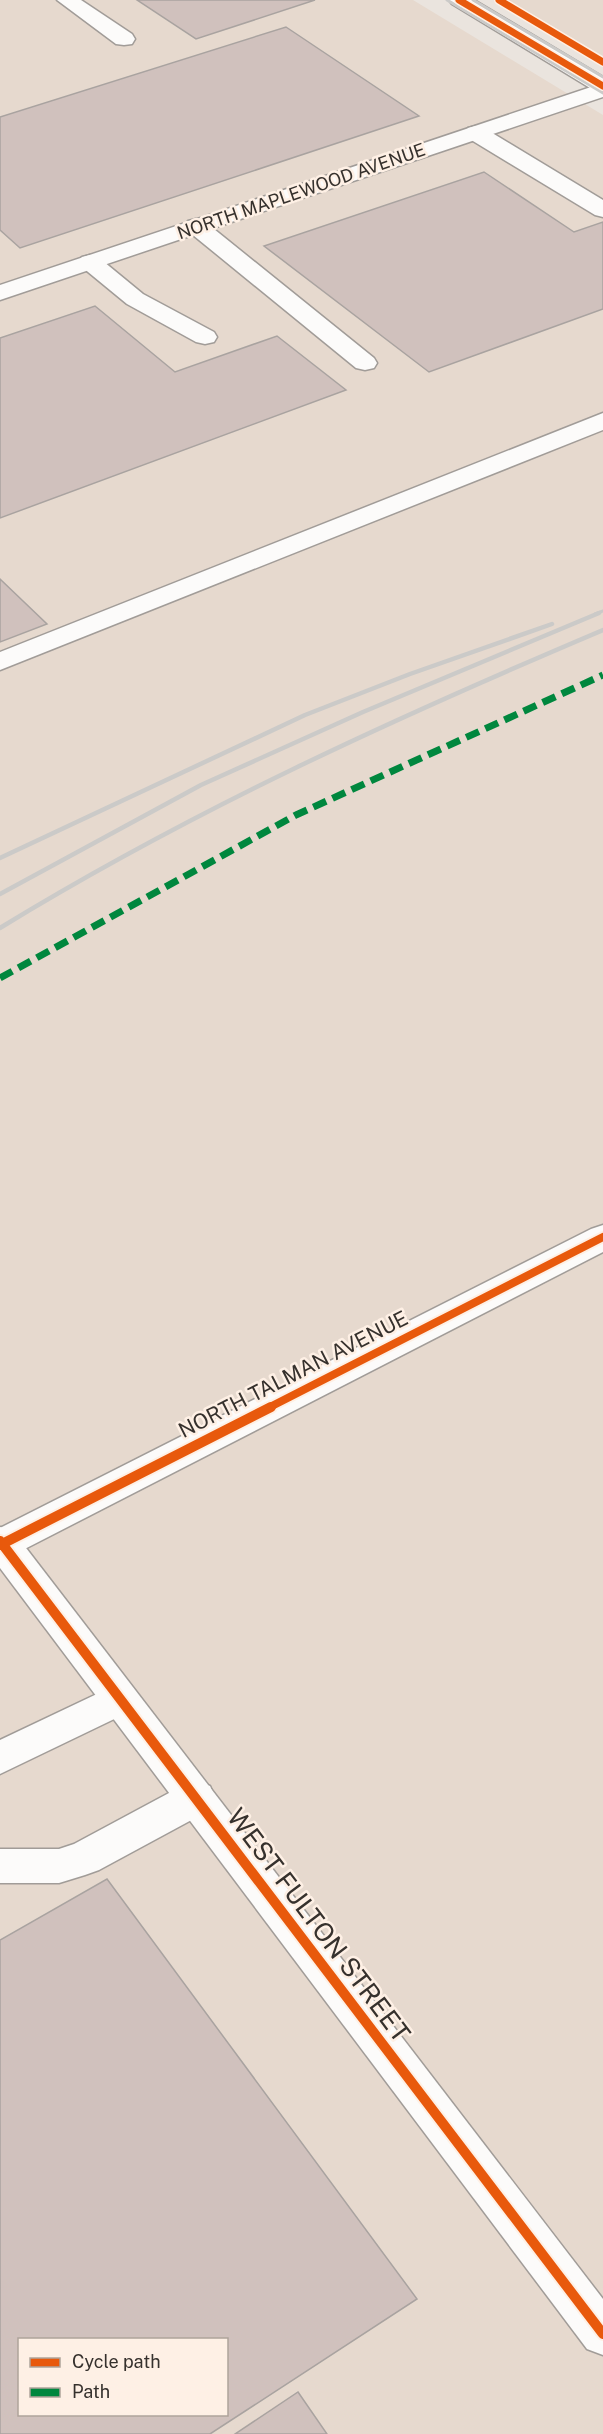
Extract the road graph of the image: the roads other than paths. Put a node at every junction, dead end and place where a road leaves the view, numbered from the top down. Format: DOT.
graph roads {
  1 [pos="67,0"];
  2 [pos="459,0"];
  3 [pos="124,39"];
  4 [pos="603,88"];
  5 [pos="476,133"];
  6 [pos="603,210"];
  7 [pos="196,226"];
  8 [pos="90,262"];
  9 [pos="0,293"];
  10 [pos="205,337"];
  11 [pos="365,363"];
  12 [pos="603,421"];
  13 [pos="0,662"];
  14 [pos="603,1237"];
  15 [pos="1,1543"];
  16 [pos="120,1699"];
  17 [pos="0,1758"];
  18 [pos="196,1798"];
  19 [pos="0,1866"];
  20 [pos="603,2334"];
  1 -- 3 [label="street"];
  2 -- 4 [label="street"];
  4 -- 5 [label="street, NORTH MAPLEWOOD AVENUE"];
  5 -- 6 [label="street"];
  5 -- 7 [label="street, NORTH MAPLEWOOD AVENUE"];
  7 -- 8 [label="street, NORTH MAPLEWOOD AVENUE"];
  7 -- 11 [label="street"];
  8 -- 9 [label="street, NORTH MAPLEWOOD AVENUE"];
  8 -- 10 [label="street"];
  12 -- 13 [label="street"];
  14 -- 15 [label="street, NORTH TALMAN AVENUE"];
  15 -- 16 [label="street, WEST FULTON STREET"];
  16 -- 17 [label="street"];
  16 -- 18 [label="street, WEST FULTON STREET"];
  18 -- 19 [label="street"];
  18 -- 20 [label="street, WEST FULTON STREET"];
}
